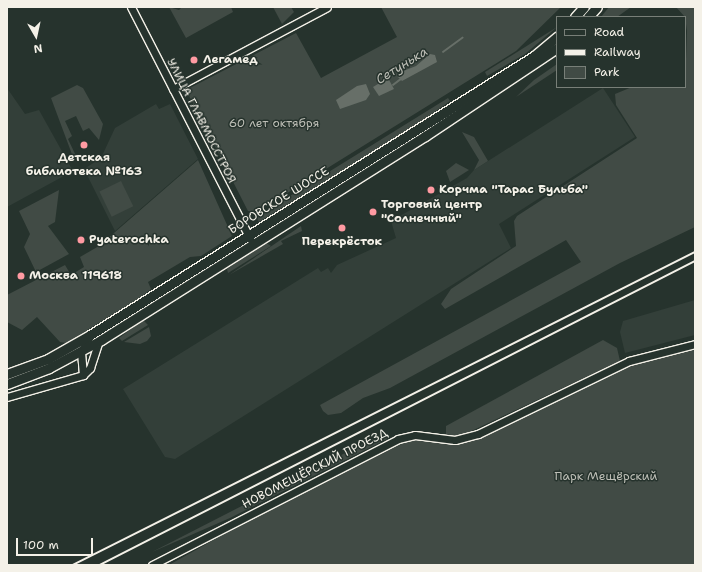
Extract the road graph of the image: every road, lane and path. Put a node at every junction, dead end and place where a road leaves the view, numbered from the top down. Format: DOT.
graph roads {
  1 [pos="131,7"];
  2 [pos="327,7"];
  3 [pos="584,7"];
  4 [pos="597,7"];
  5 [pos="576,16"];
  6 [pos="589,16"];
  7 [pos="556,38"];
  8 [pos="556,49"];
  9 [pos="172,88"];
  10 [pos="248,235"];
  11 [pos="253,244"];
  12 [pos="90,335"];
  13 [pos="99,341"];
  14 [pos="695,344"];
  15 [pos="81,351"];
  16 [pos="7,374"];
  17 [pos="83,375"];
  18 [pos="7,384"];
  19 [pos="7,397"];
  20 [pos="152,565"];
  1 -- 9 [label="street, УЛИЦА ГЛАВМОССТРОЯ"];
  2 -- 9 [label="street"];
  3 -- 5 [label="main road"];
  4 -- 6 [label="main road"];
  7 -- 10 [label="main road, БОРОВСКОЕ ШОССЕ"];
  8 -- 11 [label="main road, БОРОВСКОЕ ШОССЕ"];
  9 -- 10 [label="street, УЛИЦА ГЛАВМОССТРОЯ"];
  10 -- 11 [label="street, УЛИЦА ГЛАВМОССТРОЯ"];
  10 -- 12 [label="main road, БОРОВСКОЕ ШОССЕ"];
  11 -- 13 [label="main road, БОРОВСКОЕ ШОССЕ"];
  12 -- 15 [label="street"];
  12 -- 16 [label="main road, БОРОВСКОЕ ШОССЕ"];
  13 -- 15 [label="main road, БОРОВСКОЕ ШОССЕ"];
  13 -- 17 [label="street"];
  14 -- 20 [label="street, НОВОМЕЩЁРСКИЙ ПРОЕЗД"];
  15 -- 17 [label="street"];
  15 -- 18 [label="main road, БОРОВСКОЕ ШОССЕ"];
  17 -- 19 [label="street"];
}
